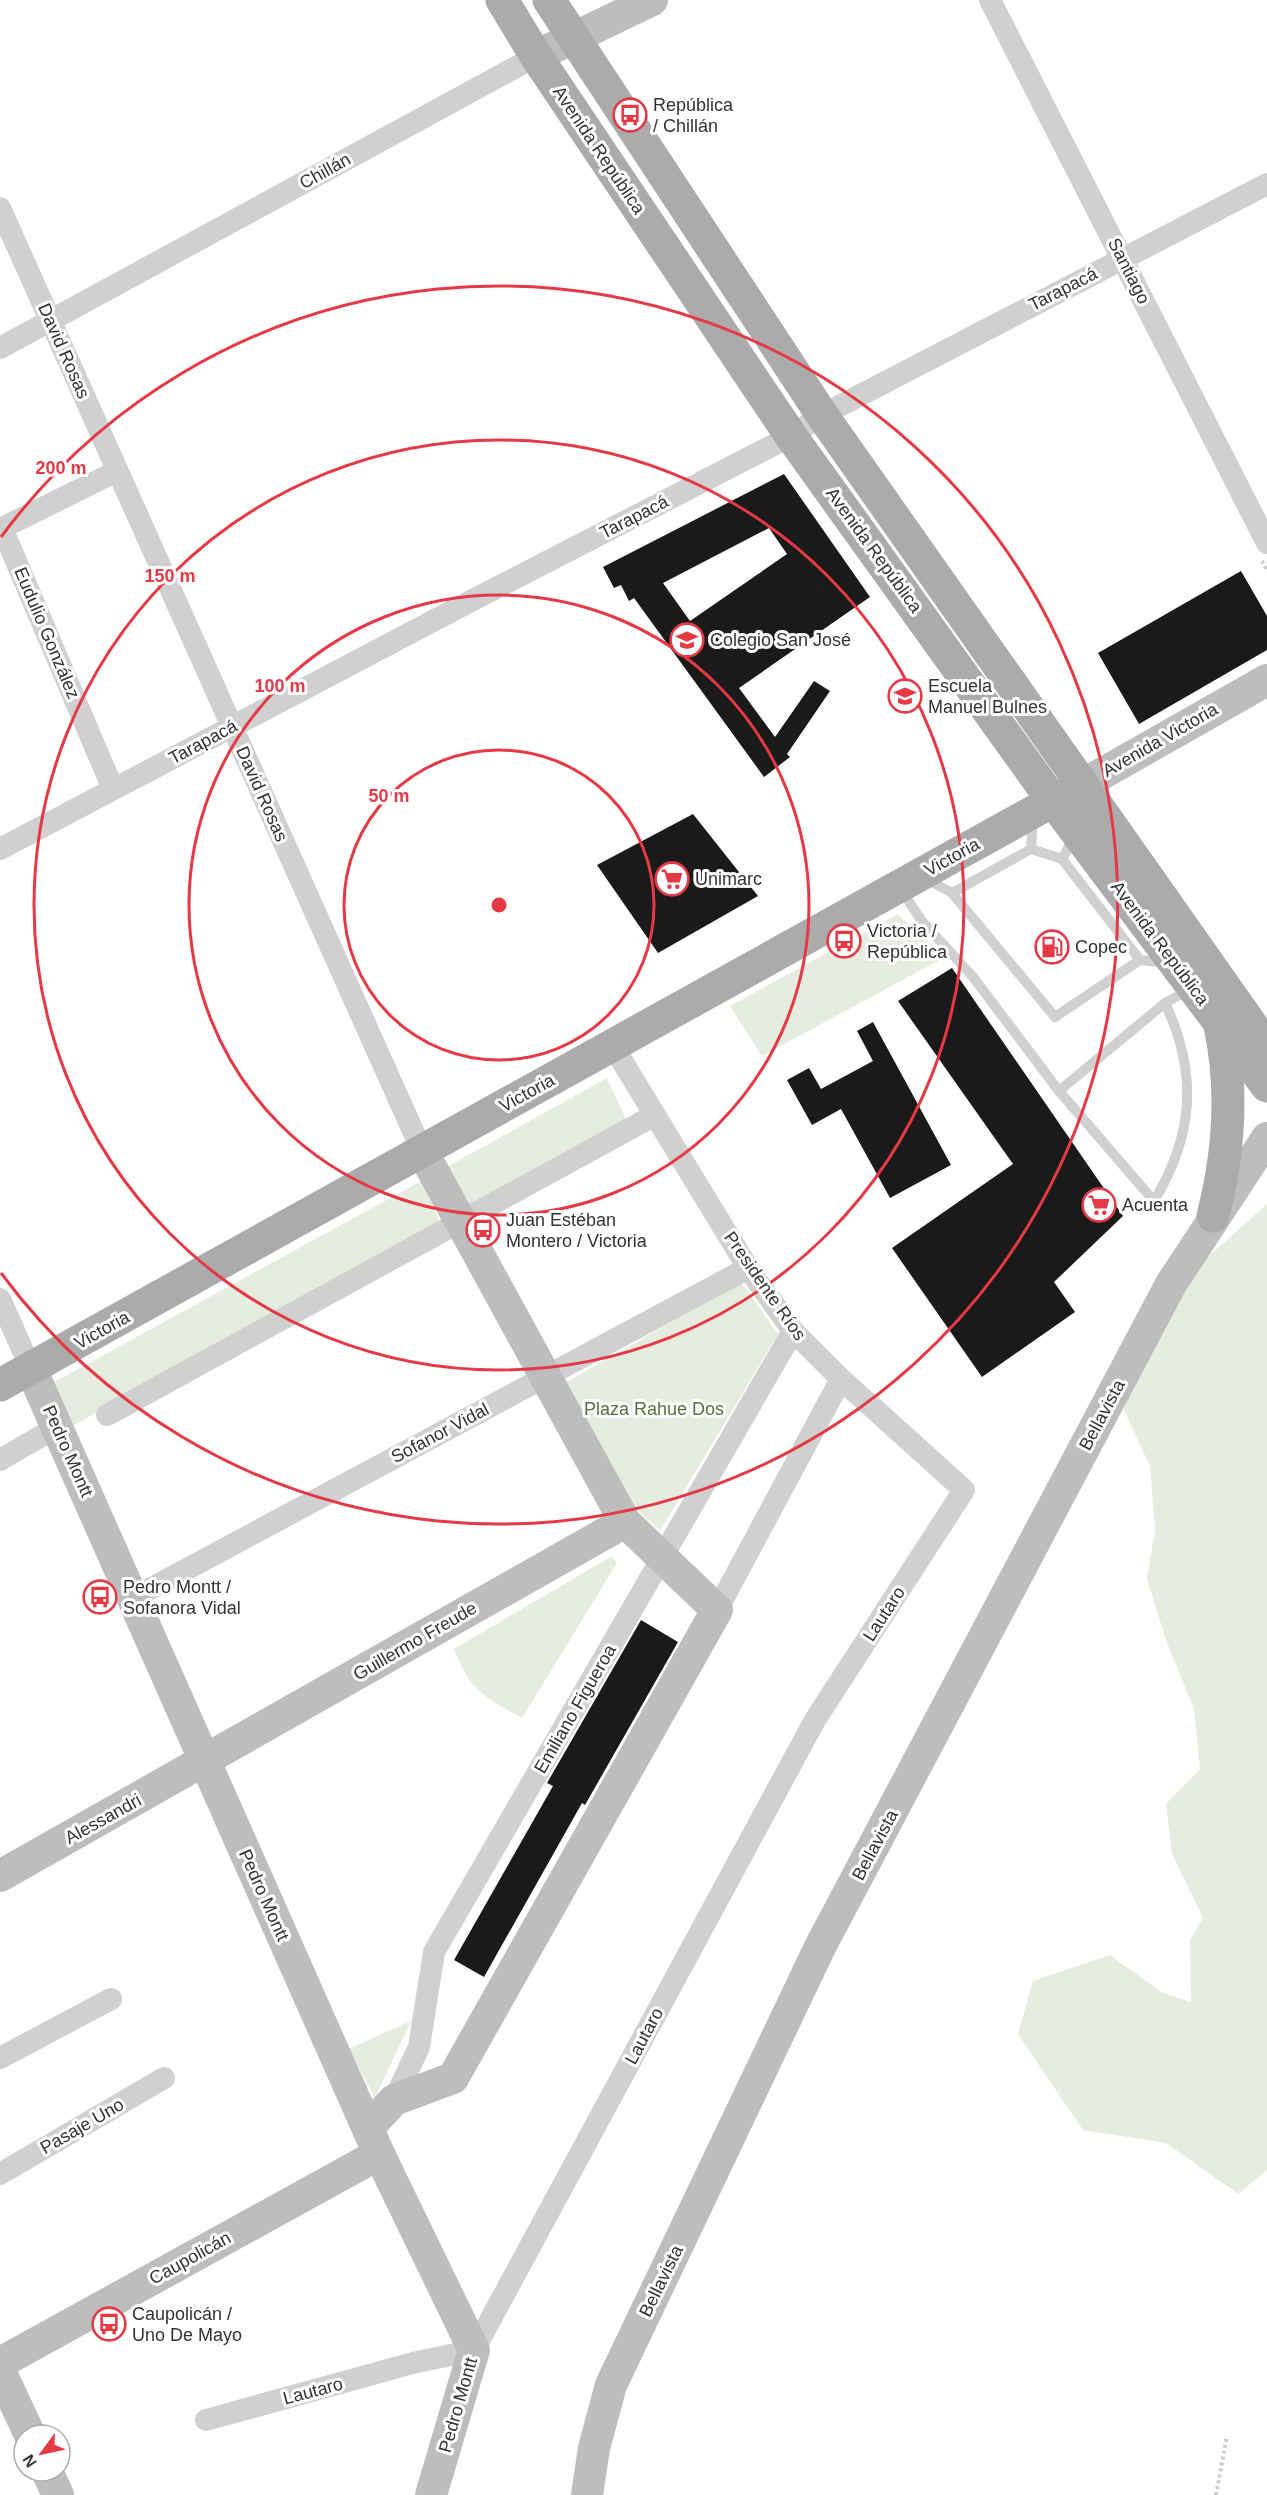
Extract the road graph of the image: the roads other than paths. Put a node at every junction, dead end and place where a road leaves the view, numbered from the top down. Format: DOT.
graph roads {
  1 [pos="502,0"];
  2 [pos="549,0"];
  3 [pos="652,0"];
  4 [pos="990,0"];
  5 [pos="572,38"];
  6 [pos="536,56"];
  7 [pos="1267,184"];
  8 [pos="0,208"];
  9 [pos="1122,259"];
  10 [pos="50,320"];
  11 [pos="0,348"];
  12 [pos="822,415"];
  13 [pos="791,436"];
  14 [pos="117,471"];
  15 [pos="1267,543"];
  16 [pos="1267,680"];
  17 [pos="232,727"];
  18 [pos="1082,785"];
  19 [pos="113,789"];
  20 [pos="1043,806"];
  21 [pos="1069,845"];
  22 [pos="0,849"];
  23 [pos="1031,849"];
  24 [pos="909,881"];
  25 [pos="952,893"];
  26 [pos="1140,960"];
  27 [pos="1185,976"];
  28 [pos="1165,1003"];
  29 [pos="1219,1021"];
  30 [pos="615,1044"];
  31 [pos="1267,1047"];
  32 [pos="1267,1086"];
  33 [pos="1059,1091"];
  34 [pos="655,1115"];
  35 [pos="1267,1138"];
  36 [pos="422,1151"];
  37 [pos="1263,1172"];
  38 [pos="1213,1216"];
  39 [pos="461,1223"];
  40 [pos="748,1268"];
  41 [pos="0,1299"];
  42 [pos="793,1331"];
  43 [pos="31,1369"];
  44 [pos="546,1377"];
  45 [pos="841,1379"];
  46 [pos="0,1385"];
  47 [pos="107,1415"];
  48 [pos="57,1427"];
  49 [pos="0,1460"];
  50 [pos="964,1490"];
  51 [pos="625,1522"];
  52 [pos="662,1558"];
  53 [pos="133,1598"];
  54 [pos="717,1610"];
  55 [pos="205,1762"];
  56 [pos="0,1876"];
  57 [pos="111,1999"];
  58 [pos="0,2058"];
  59 [pos="164,2078"];
  60 [pos="394,2100"];
  61 [pos="373,2141"];
  62 [pos="0,2174"];
  63 [pos="474,2350"];
  64 [pos="0,2363"];
  65 [pos="0,2371"];
  66 [pos="206,2420"];
  67 [pos="24,2423"];
  68 [pos="431,2495"];
  69 [pos="587,2495"];
  1 -- 6 [label="main road, Avenida República"];
  2 -- 5 [label="main road, Avenida República"];
  3 -- 5 [label="street, Chillán"];
  4 -- 9 [label="street, Santiago"];
  5 -- 6 [label="street, Chillán"];
  5 -- 12 [label="main road, Avenida República"];
  6 -- 10 [label="street, Chillán"];
  6 -- 13 [label="main road, Avenida República"];
  7 -- 9 [label="street, Tarapacá"];
  8 -- 10 [label="street, David Rosas"];
  9 -- 12 [label="street, Tarapacá"];
  9 -- 15 [label="street, Santiago"];
  10 -- 11 [label="street, Chillán"];
  10 -- 14 [label="street, David Rosas"];
  12 -- 13 [label="street, Tarapacá"];
  12 -- 18 [label="main road, Avenida República"];
  13 -- 17 [label="street, Tarapacá"];
  13 -- 20 [label="main road, Avenida República"];
  14 -- 17 [label="street, David Rosas"];
  14 -- 19 [label="street, Eudulio González"];
  16 -- 18 [label="street, Avenida Victoria"];
  17 -- 19 [label="street, Tarapacá"];
  17 -- 36 [label="street, David Rosas"];
  18 -- 20 [label="main road, Avenida Victoria"];
  18 -- 31 [label="main road, Avenida República"];
  19 -- 22 [label="street, Tarapacá"];
  20 -- 21 [label="main road, Avenida República"];
  20 -- 23 [label="lane"];
  20 -- 24 [label="main road, Victoria"];
  21 -- 23 [label="lane"];
  21 -- 26 [label="lane"];
  21 -- 27 [label="main road, Avenida República"];
  23 -- 25 [label="lane"];
  24 -- 25 [label="lane"];
  24 -- 30 [label="main road, Victoria"];
  24 -- 33 [label="lane"];
  25 -- 26 [label="lane"];
  26 -- 27 [label="lane"];
  27 -- 28 [label="lane"];
  27 -- 29 [label="main road, Avenida República"];
  28 -- 33 [label="lane"];
  28 -- 33 [label="lane"];
  29 -- 32 [label="main road, Avenida República"];
  29 -- 38 [label="main road"];
  30 -- 34 [label="street, Presidente Ríos"];
  30 -- 36 [label="main road, Victoria"];
  34 -- 39 [label="street"];
  34 -- 40 [label="street, Presidente Ríos"];
  35 -- 38 [label="street, Bellavista"];
  36 -- 39 [label="street"];
  36 -- 43 [label="main road, Victoria"];
  37 -- 38 [label="street, Bellavista"];
  38 -- 69 [label="street, Bellavista"];
  39 -- 44 [label="street"];
  39 -- 47 [label="street"];
  40 -- 42 [label="street, Presidente Ríos"];
  40 -- 44 [label="street, Sofanor Vidal"];
  41 -- 43 [label="street, Pedro Montt"];
  42 -- 45 [label="street, Presidente Ríos"];
  42 -- 52 [label="street, Emiliano Figueroa"];
  43 -- 46 [label="main road, Victoria"];
  43 -- 48 [label="street, Pedro Montt"];
  44 -- 51 [label="street"];
  44 -- 53 [label="street, Sofanor Vidal"];
  45 -- 50 [label="street, Presidente Ríos"];
  45 -- 54 [label="street, Emiliano Figueroa"];
  48 -- 49 [label="street"];
  48 -- 53 [label="street, Pedro Montt"];
  50 -- 63 [label="street, Lautaro"];
  51 -- 52 [label="street"];
  51 -- 55 [label="street, Guillermo Freude"];
  52 -- 54 [label="street"];
  52 -- 60 [label="street, Emiliano Figueroa"];
  53 -- 55 [label="street, Pedro Montt"];
  54 -- 60 [label="street, Emiliano Figueroa"];
  55 -- 56 [label="street, Alessandri"];
  55 -- 61 [label="street, Pedro Montt"];
  57 -- 58 [label="street"];
  59 -- 62 [label="street, Pasaje Uno"];
  60 -- 61 [label="street, Emiliano Figueroa"];
  61 -- 63 [label="street, Pedro Montt"];
  61 -- 64 [label="street, Caupolicán"];
  63 -- 66 [label="street, Lautaro"];
  63 -- 68 [label="street, Pedro Montt"];
  65 -- 67 [label="street"];
}
